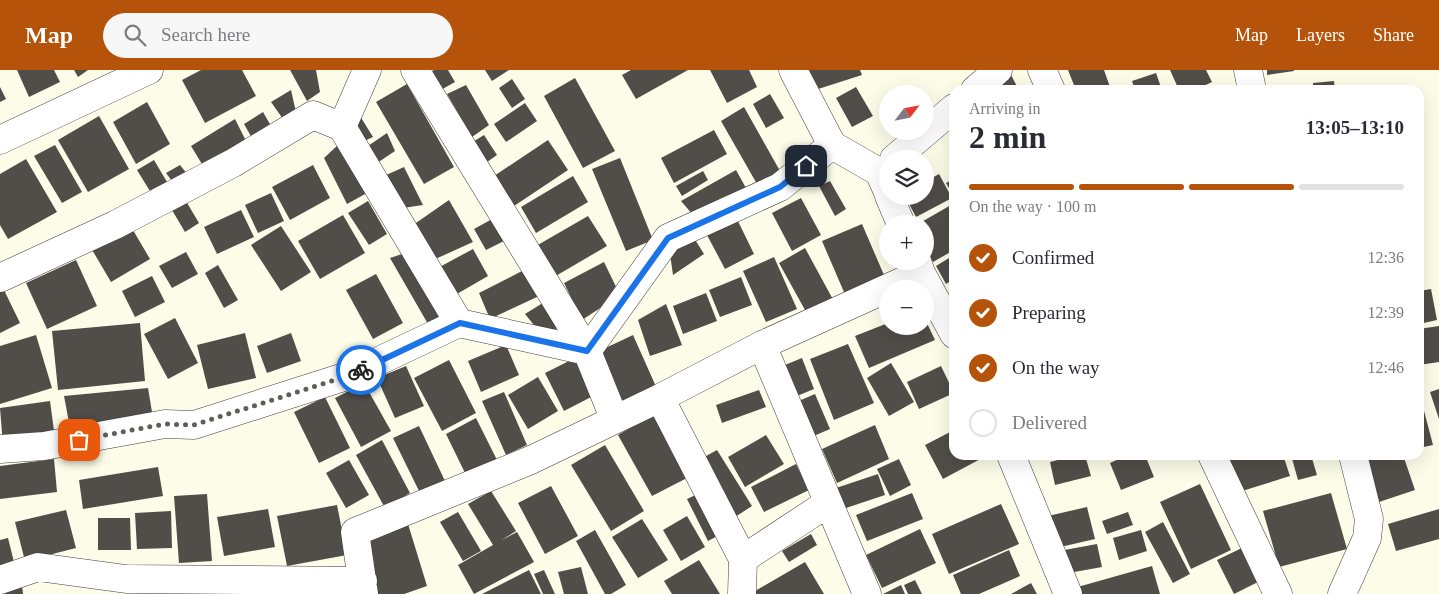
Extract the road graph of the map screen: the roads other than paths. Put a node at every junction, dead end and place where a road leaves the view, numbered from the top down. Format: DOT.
graph roads {
  1 [pos="149,70"];
  2 [pos="367,70"];
  3 [pos="793,70"];
  4 [pos="998,70"];
  5 [pos="1042,70"];
  6 [pos="1248,70"];
  7 [pos="417,71"];
  8 [pos="981,85"];
  9 [pos="1049,85"];
  10 [pos="1251,85"];
  11 [pos="949,113"];
  12 [pos="342,127"];
  13 [pos="0,140"];
  14 [pos="832,146"];
  15 [pos="910,150"];
  16 [pos="879,168"];
  17 [pos="913,270"];
  18 [pos="921,270"];
  19 [pos="0,278"];
  20 [pos="460,323"];
  21 [pos="949,324"];
  22 [pos="762,345"];
  23 [pos="587,351"];
  24 [pos="660,398"];
  25 [pos="614,418"];
  26 [pos="0,449"];
  27 [pos="1012,460"];
  28 [pos="1214,460"];
  29 [pos="1353,460"];
  30 [pos="828,503"];
  31 [pos="744,559"];
  32 [pos="0,580"];
  33 [pos="363,588"];
  34 [pos="742,594"];
  35 [pos="867,594"];
  36 [pos="1068,594"];
  37 [pos="1278,594"];
  38 [pos="1342,594"];
  1 -- 13 [label="street"];
  2 -- 12 [label="street"];
  3 -- 14 [label="street"];
  4 -- 8 [label="street"];
  5 -- 9 [label="street"];
  6 -- 10 [label="street"];
  7 -- 23 [label="street"];
  11 -- 15 [label="street"];
  12 -- 19 [label="street"];
  12 -- 20 [label="street"];
  14 -- 16 [label="street"];
  14 -- 23 [label="street"];
  17 -- 22 [label="street"];
  18 -- 21 [label="street"];
  20 -- 23 [label="street"];
  20 -- 26 [label="street"];
  22 -- 24 [label="street"];
  22 -- 30 [label="street"];
  23 -- 25 [label="street"];
  24 -- 25 [label="street"];
  24 -- 31 [label="street"];
  25 -- 33 [label="street"];
  27 -- 36 [label="street"];
  28 -- 37 [label="street"];
  29 -- 38 [label="street"];
  30 -- 31 [label="street"];
  30 -- 35 [label="street"];
  31 -- 34 [label="street"];
  32 -- 33 [label="street"];
}
